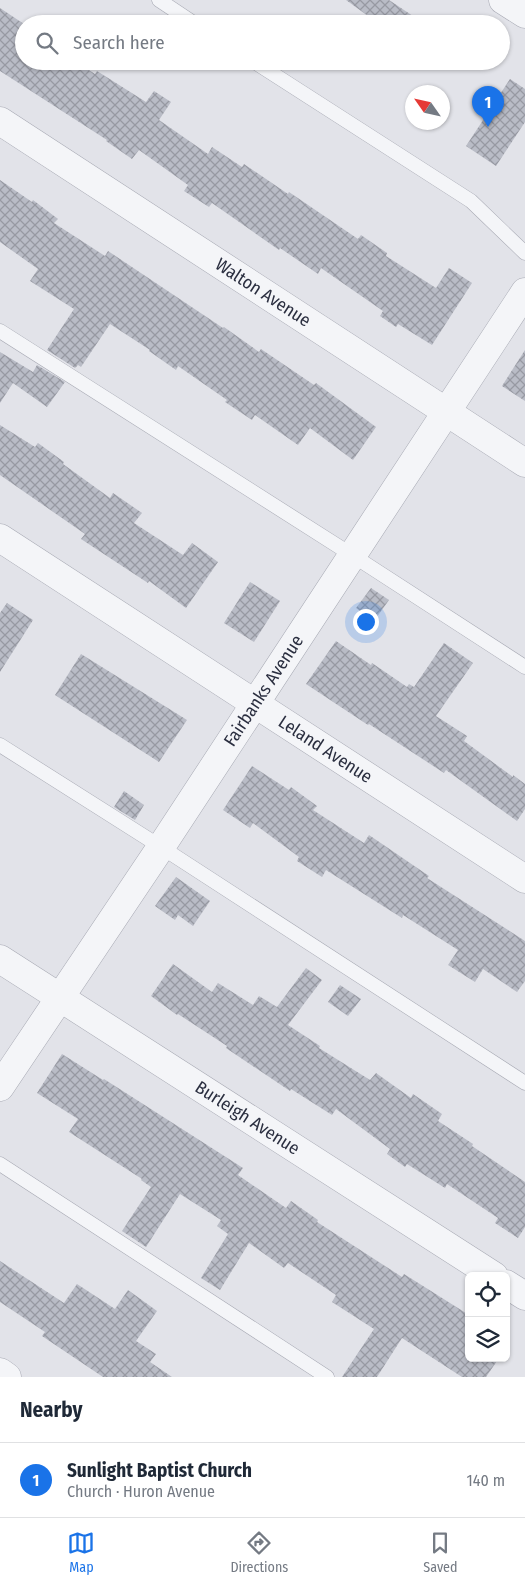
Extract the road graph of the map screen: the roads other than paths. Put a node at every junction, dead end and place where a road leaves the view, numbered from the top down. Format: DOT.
graph roads {
  1 [pos="158,0"];
  2 [pos="503,0"];
  3 [pos="525,14"];
  4 [pos="181,15"];
  5 [pos="268,70"];
  6 [pos="0,121"];
  7 [pos="525,252"];
  8 [pos="525,292"];
  9 [pos="0,331"];
  10 [pos="446,411"];
  11 [pos="525,463"];
  12 [pos="0,538"];
  13 [pos="352,555"];
  14 [pos="525,667"];
  15 [pos="255,703"];
  16 [pos="0,745"];
  17 [pos="161,847"];
  18 [pos="525,879"];
  19 [pos="0,959"];
  20 [pos="60,998"];
  21 [pos="525,1083"];
  22 [pos="0,1087"];
  23 [pos="0,1164"];
  24 [pos="488,1272"];
  25 [pos="510,1287"];
  26 [pos="525,1296"];
  27 [pos="0,1372"];
  28 [pos="7,1377"];
  29 [pos="327,1377"];
  1 -- 4 [label="lane"];
  2 -- 3 [label="street"];
  5 -- 7 [label="lane"];
  6 -- 10 [label="street, Walton Avenue"];
  8 -- 10 [label="street, Fairbanks Avenue"];
  9 -- 13 [label="lane"];
  10 -- 11 [label="street, Walton Avenue"];
  10 -- 13 [label="street, Fairbanks Avenue"];
  12 -- 15 [label="street, Leland Avenue"];
  13 -- 14 [label="lane"];
  13 -- 15 [label="street, Fairbanks Avenue"];
  15 -- 17 [label="street, Fairbanks Avenue"];
  15 -- 18 [label="street, Leland Avenue"];
  16 -- 17 [label="lane"];
  17 -- 20 [label="street, Fairbanks Avenue"];
  17 -- 21 [label="lane"];
  19 -- 20 [label="street, Burleigh Avenue"];
  20 -- 22 [label="street, Fairbanks Avenue"];
  20 -- 24 [label="street, Burleigh Avenue"];
  23 -- 29 [label="lane"];
  25 -- 26 [label="street"];
  27 -- 28 [label="street"];
}
